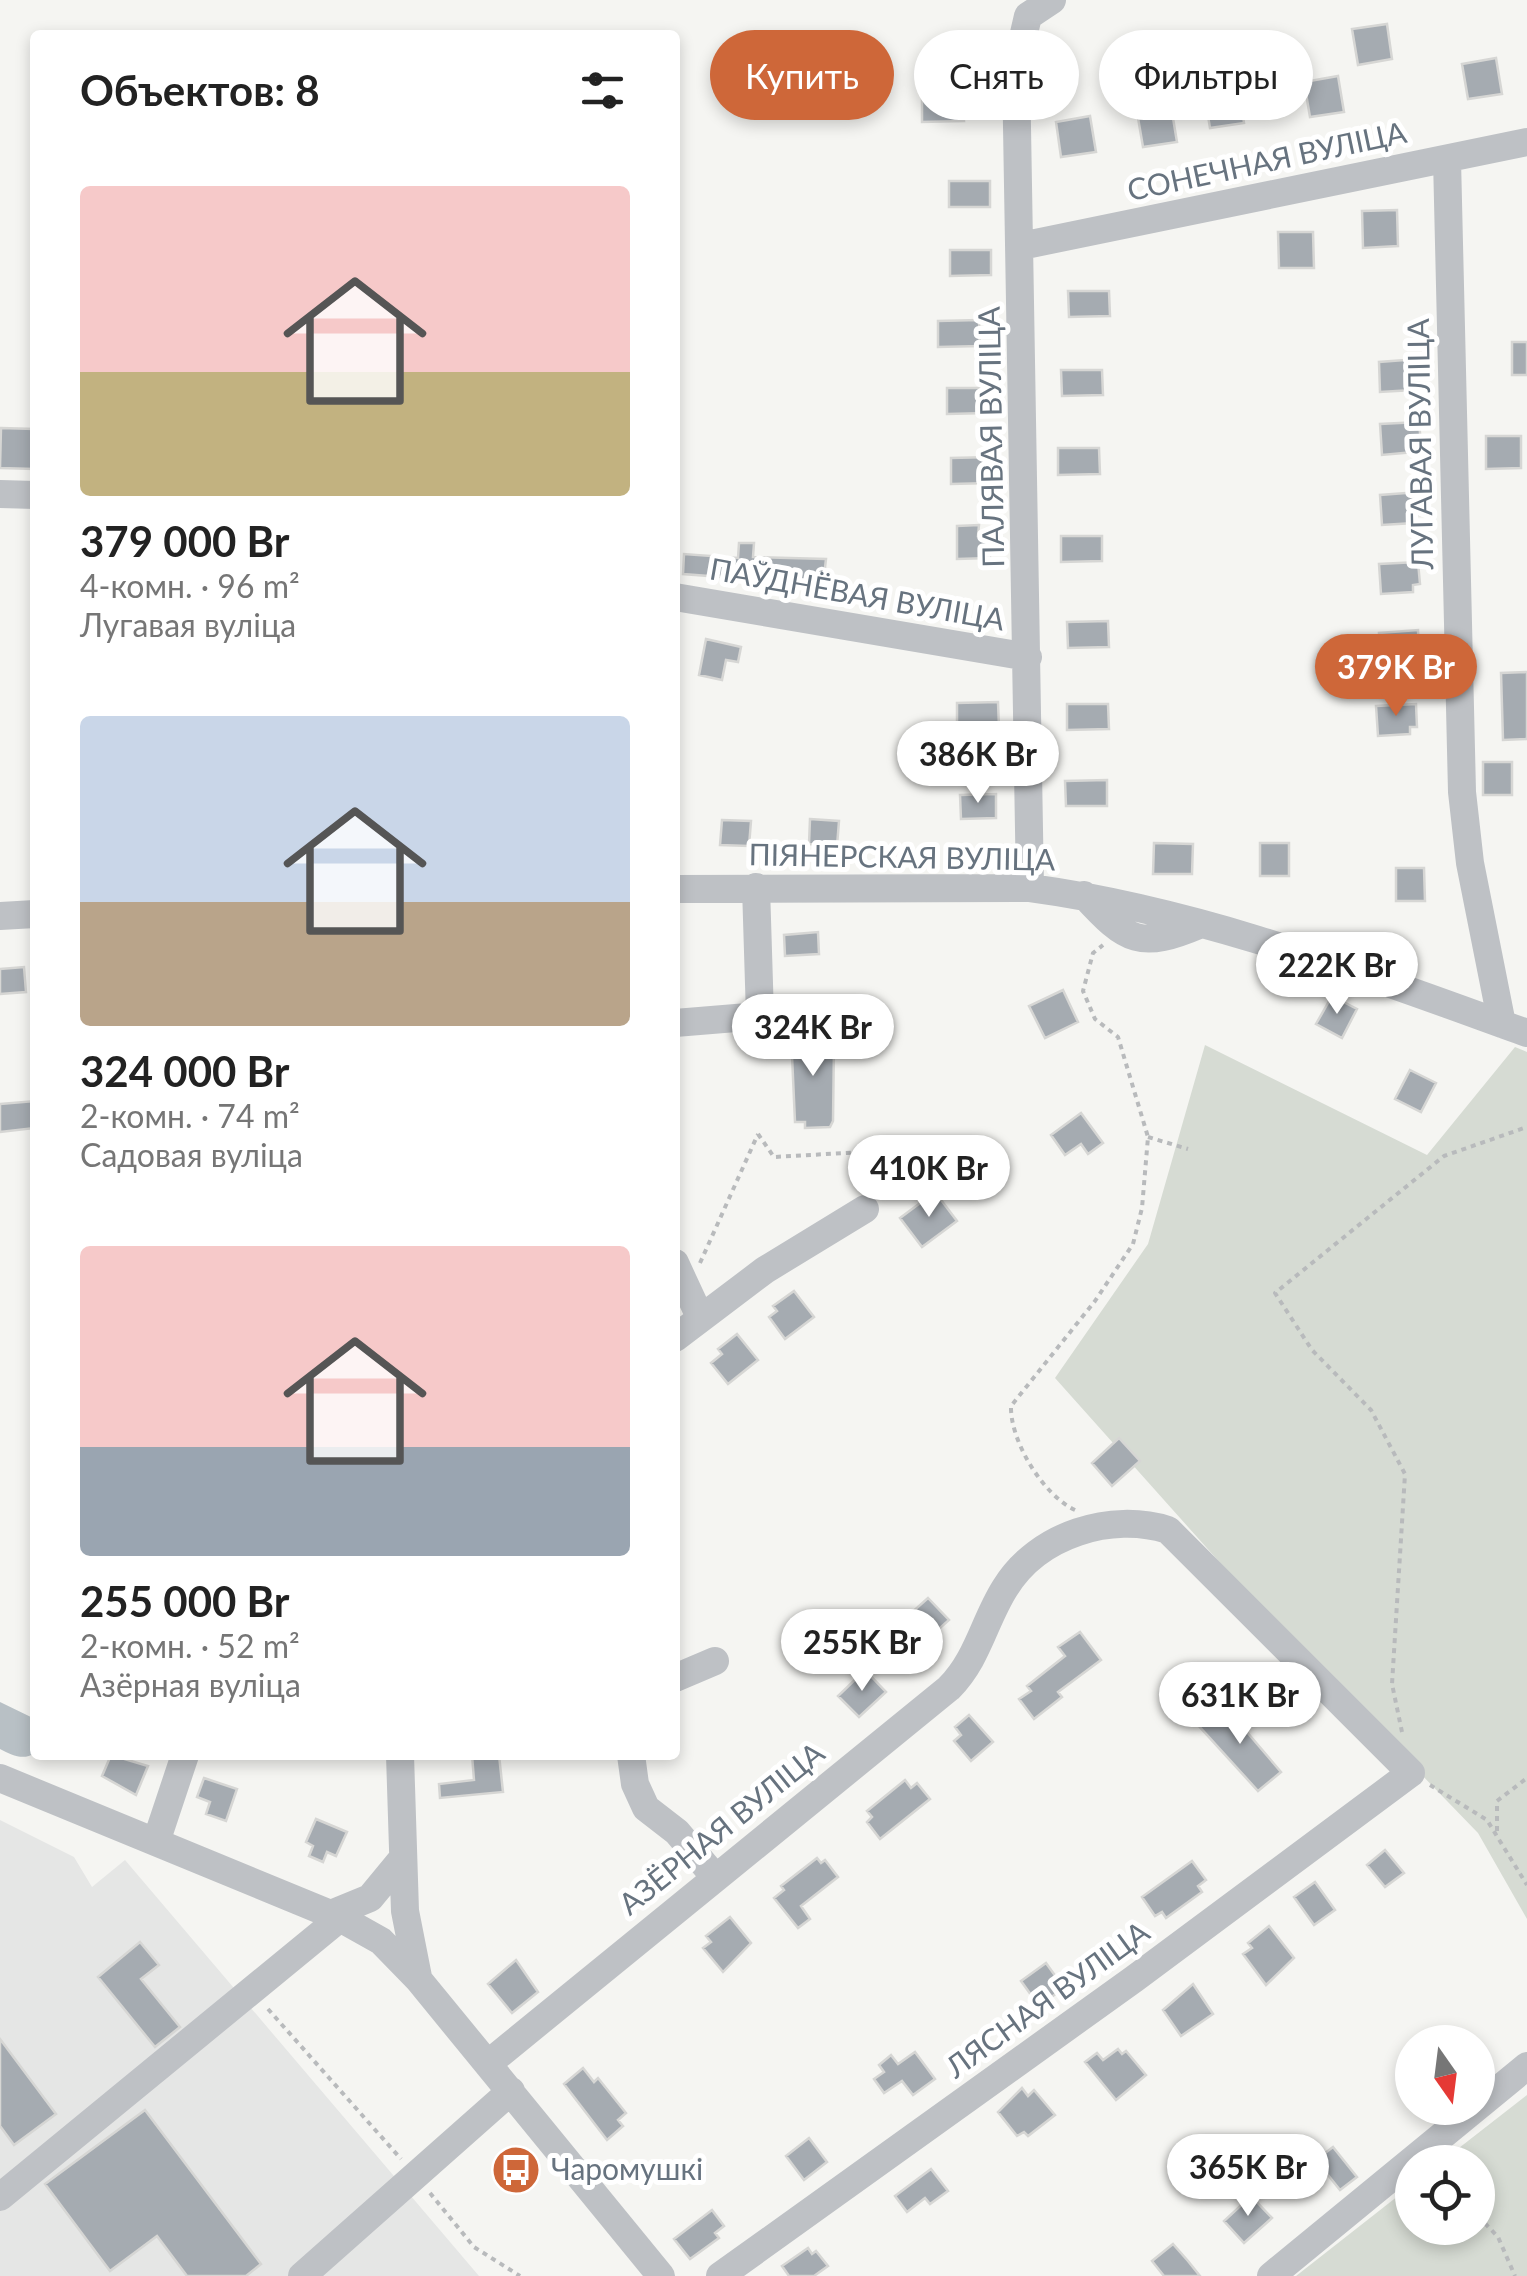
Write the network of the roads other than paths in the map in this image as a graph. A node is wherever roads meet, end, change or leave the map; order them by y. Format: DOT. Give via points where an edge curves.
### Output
graph roads {
  1 [pos="1052,0"];
  2 [pos="1527,142"];
  3 [pos="1447,158"];
  4 [pos="1020,246"];
  5 [pos="0,494"];
  6 [pos="30,495"];
  7 [pos="680,598"];
  8 [pos="1028,656"];
  9 [pos="756,888"];
  10 [pos="1030,888"];
  11 [pos="680,889"];
  12 [pos="1084,895"];
  13 [pos="30,914"];
  14 [pos="0,916"];
  15 [pos="1201,924"];
  16 [pos="680,1022"];
  17 [pos="1514,1028"];
  18 [pos="865,1209"];
  19 [pos="680,1274"];
  20 [pos="694,1306"];
  21 [pos="680,1330"];
  22 [pos="715,1660"];
  23 [pos="680,1676"];
  24 [pos="182,1760"];
  25 [pos="400,1760"];
  26 [pos="632,1760"];
  27 [pos="1411,1773"];
  28 [pos="0,1778"];
  29 [pos="156,1842"];
  30 [pos="403,1858"];
  31 [pos="714,1876"];
  32 [pos="336,1916"];
  33 [pos="418,1979"];
  34 [pos="490,2062"];
  35 [pos="1527,2066"];
  36 [pos="511,2091"];
  37 [pos="0,2197"];
  38 [pos="302,2276"];
  39 [pos="662,2276"];
  40 [pos="720,2276"];
  41 [pos="1271,2276"];
  1 -- 4 [label="street, ПАЛЯВАЯ ВУЛІЦА" via="1028,16 1017,49"];
  2 -- 3 [label="street, СОНЕЧНАЯ ВУЛІЦА"];
  3 -- 4 [label="street, СОНЕЧНАЯ ВУЛІЦА"];
  3 -- 17 [label="street, ЛУГАВАЯ ВУЛІЦА" via="1462,792 1477,903"];
  4 -- 8 [label="street, ПАЛЯВАЯ ВУЛІЦА"];
  5 -- 6 [label="street"];
  7 -- 8 [label="street, ПАЎДНЁВАЯ ВУЛІЦА"];
  8 -- 10 [label="street, ПАЛЯВАЯ ВУЛІЦА"];
  9 -- 10 [label="street, ПІЯНЕРСКАЯ ВУЛІЦА"];
  9 -- 11 [label="street, ПІЯНЕРСКАЯ ВУЛІЦА"];
  9 -- 16 [label="street" via="760,1016"];
  10 -- 12 [label="street, ПІЯНЕРСКАЯ ВУЛІЦА"];
  12 -- 15 [label="street, ПІЯНЕРСКАЯ ВУЛІЦА"];
  12 -- 15 [label="street" via="1118,932 1162,941"];
  13 -- 14 [label="street"];
  15 -- 17 [label="street, ПІЯНЕРСКАЯ ВУЛІЦА"];
  18 -- 20 [label="street"];
  19 -- 20 [label="street"];
  20 -- 21 [label="street"];
  22 -- 23 [label="street"];
  24 -- 29 [label="street"];
  25 -- 30 [label="street"];
  26 -- 31 [label="street" via="646,1808"];
  27 -- 31 [label="street, АЗЁРНАЯ ВУЛІЦА" via="1168,1530 1123,1521 1086,1530 1018,1572 973,1658 949,1688"];
  27 -- 40 [label="street, ЛЯСНАЯ ВУЛІЦА"];
  28 -- 29 [label="street"];
  29 -- 32 [label="street"];
  30 -- 32 [label="street" via="370,1898"];
  30 -- 33 [label="street"];
  31 -- 34 [label="street, АЗЁРНАЯ ВУЛІЦА"];
  32 -- 33 [label="street" via="381,1941"];
  32 -- 37 [label="street"];
  33 -- 34 [label="street"];
  34 -- 36 [label="street"];
  35 -- 41 [label="street"];
  36 -- 38 [label="street"];
  36 -- 39 [label="street"];
}
